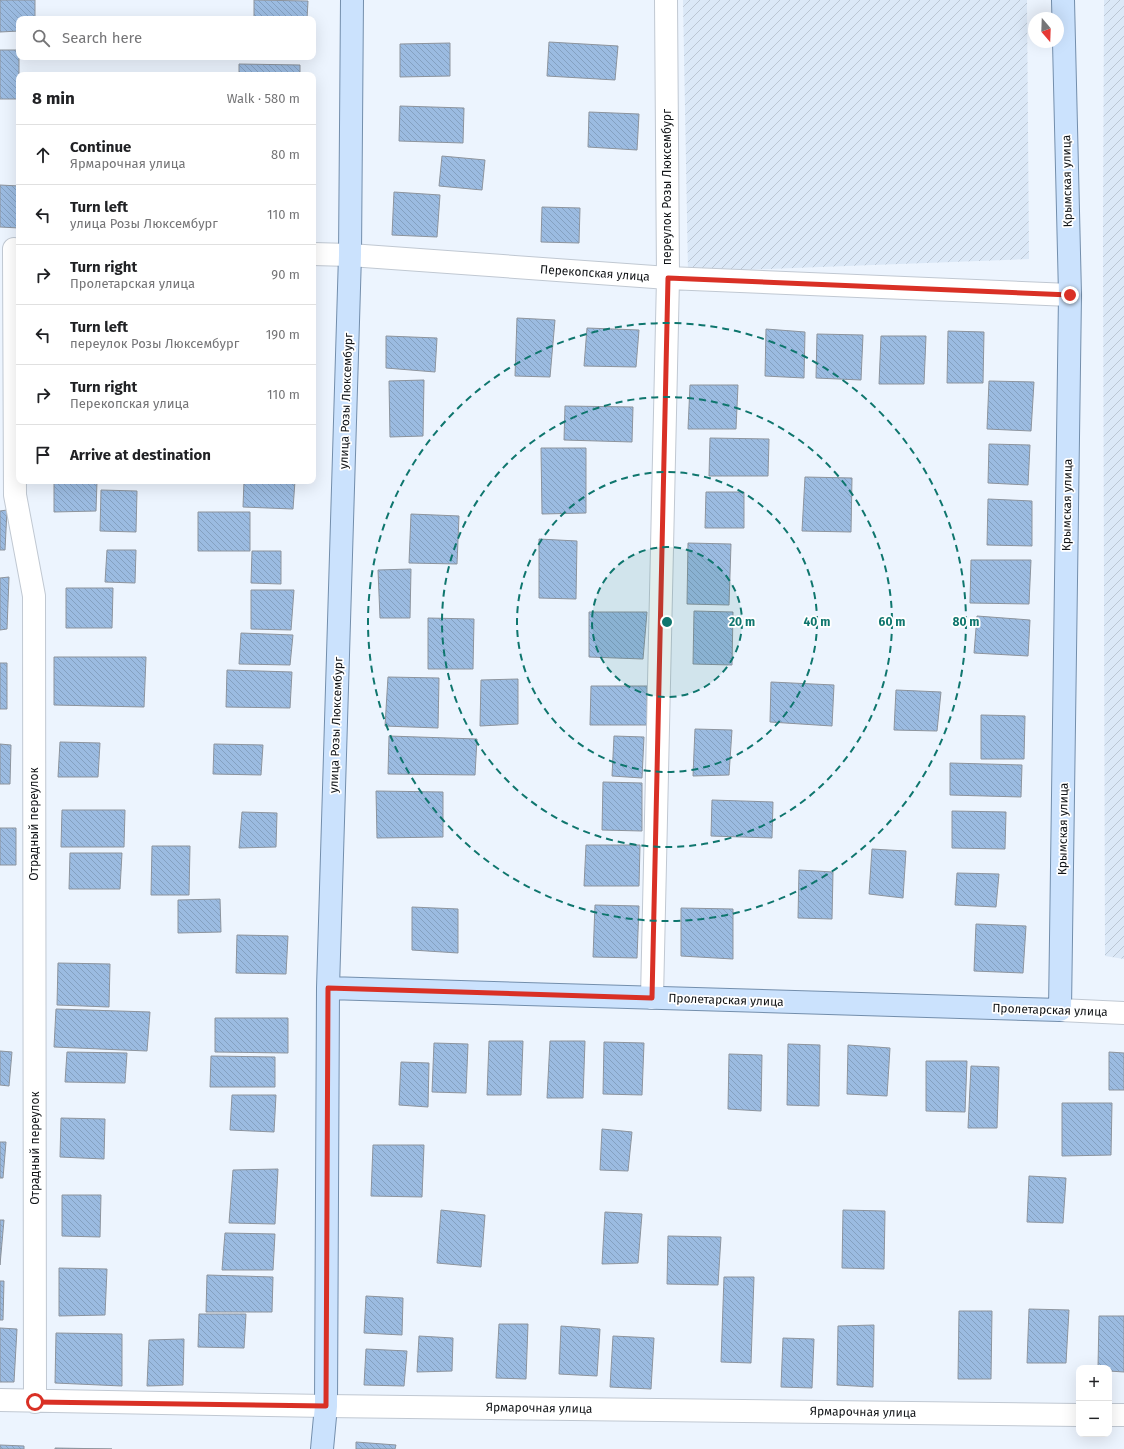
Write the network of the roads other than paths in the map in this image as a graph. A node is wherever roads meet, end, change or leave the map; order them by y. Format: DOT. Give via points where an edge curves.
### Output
graph roads {
  1 [pos="352,0"];
  2 [pos="666,0"];
  3 [pos="1063,0"];
  4 [pos="11,249"];
  5 [pos="316,254"];
  6 [pos="350,254"];
  7 [pos="668,278"];
  8 [pos="1070,295"];
  9 [pos="328,988"];
  10 [pos="652,998"];
  11 [pos="1060,1010"];
  12 [pos="1124,1013"];
  13 [pos="0,1400"];
  14 [pos="35,1402"];
  15 [pos="326,1406"];
  16 [pos="1076,1415"];
  17 [pos="1112,1415"];
  18 [pos="1124,1415"];
  19 [pos="322,1449"];
  1 -- 6 [label="main road, улица Розы Люксембург"];
  2 -- 7 [label="street, переулок Розы Люксембург"];
  3 -- 8 [label="main road, Крымская улица"];
  4 -- 14 [label="street, Отрадный переулок" via="15,495 34,596"];
  5 -- 6 [label="street, Перекопская улица"];
  6 -- 7 [label="street, Перекопская улица"];
  6 -- 9 [label="main road, улица Розы Люксембург"];
  7 -- 8 [label="street, Перекопская улица"];
  7 -- 10 [label="street, переулок Розы Люксембург"];
  8 -- 11 [label="main road, Крымская улица"];
  9 -- 10 [label="main road, Пролетарская улица"];
  9 -- 15 [label="main road, улица Розы Люксембург"];
  10 -- 11 [label="main road, Пролетарская улица"];
  11 -- 12 [label="street, Пролетарская улица"];
  13 -- 14 [label="street, Ярмарочная улица"];
  14 -- 15 [label="street, Ярмарочная улица"];
  15 -- 16 [label="street, Ярмарочная улица"];
  15 -- 19 [label="main road, улица Розы Люксембург"];
  17 -- 18 [label="street"];
}
